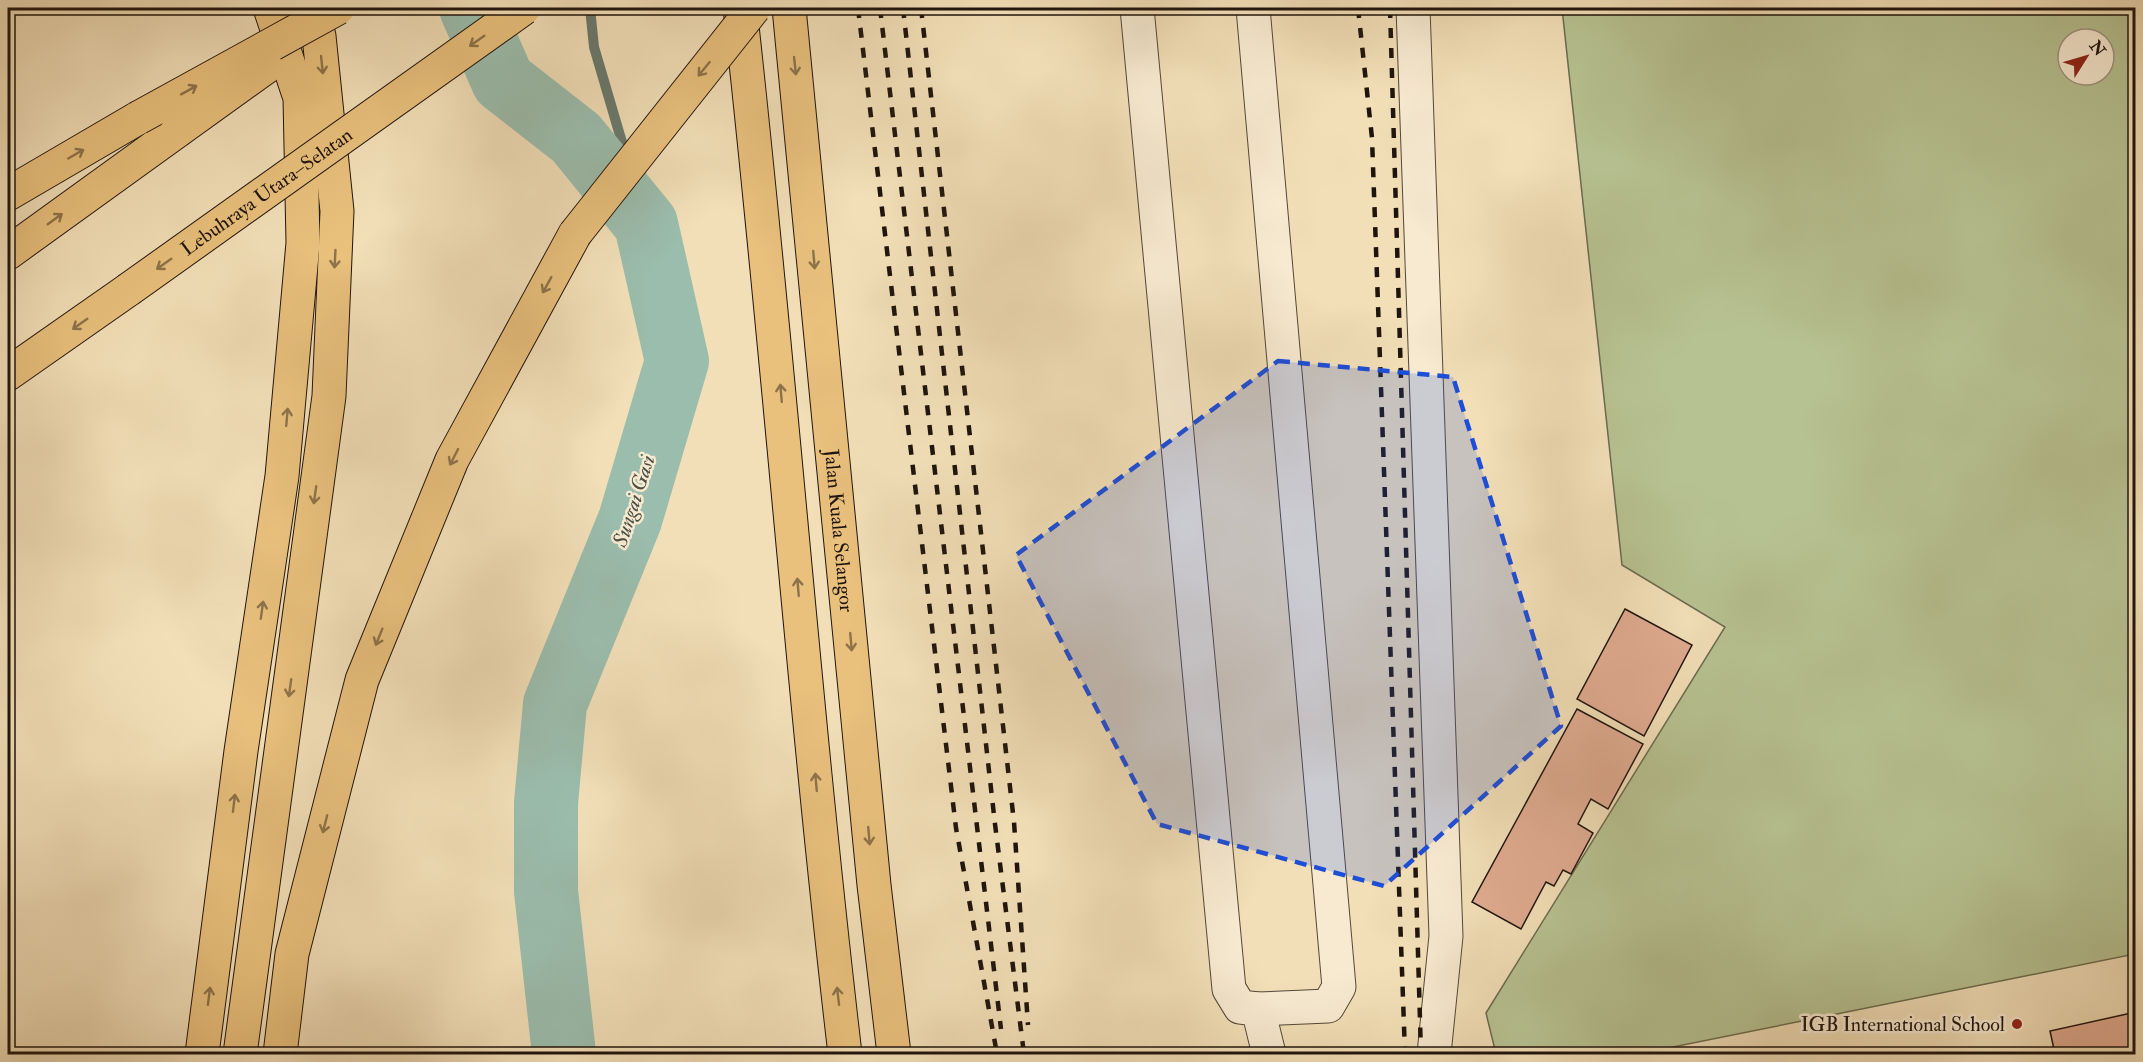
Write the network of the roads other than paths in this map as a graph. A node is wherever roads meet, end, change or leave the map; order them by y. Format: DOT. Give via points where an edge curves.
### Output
graph roads {
  1 [pos="270,8"];
  2 [pos="311,8"];
  3 [pos="338,8"];
  4 [pos="349,8"];
  5 [pos="524,8"];
  6 [pos="740,8"];
  7 [pos="754,8"];
  8 [pos="789,8"];
  9 [pos="1137,8"];
  10 [pos="1253,8"];
  11 [pos="1413,8"];
  12 [pos="8,194"];
  13 [pos="8,254"];
  14 [pos="8,374"];
  15 [pos="1258,1009"];
  16 [pos="202,1054"];
  17 [pos="240,1054"];
  18 [pos="280,1054"];
  19 [pos="845,1054"];
  20 [pos="894,1054"];
  21 [pos="1269,1054"];
  22 [pos="1434,1054"];
  16 -- 1 [label="highway, one-way" via="282,476 303,243 300,98"];
  2 -- 17 [label="highway, one-way" via="319,36 337,211 329,396"];
  12 -- 3 [label="highway, one-way, bridge"];
  13 -- 4 [label="highway, one-way, bridge"];
  5 -- 14 [label="highway, Lebuhraya Utara–Selatan, one-way, bridge"];
  19 -- 6 [label="highway, one-way" via="826,888 768,253"];
  7 -- 18 [label="highway, one-way, bridge" via="575,234 452,460 362,680 292,954"];
  8 -- 20 [label="highway, Jalan Kuala Selangor, one-way" via="874,885"];
  9 -- 15 [label="street" via="1229,989 1240,1006"];
  10 -- 15 [label="street" via="1339,987 1328,1006"];
  11 -- 22 [label="street" via="1446,936"];
  15 -- 21 [label="street"];
}
